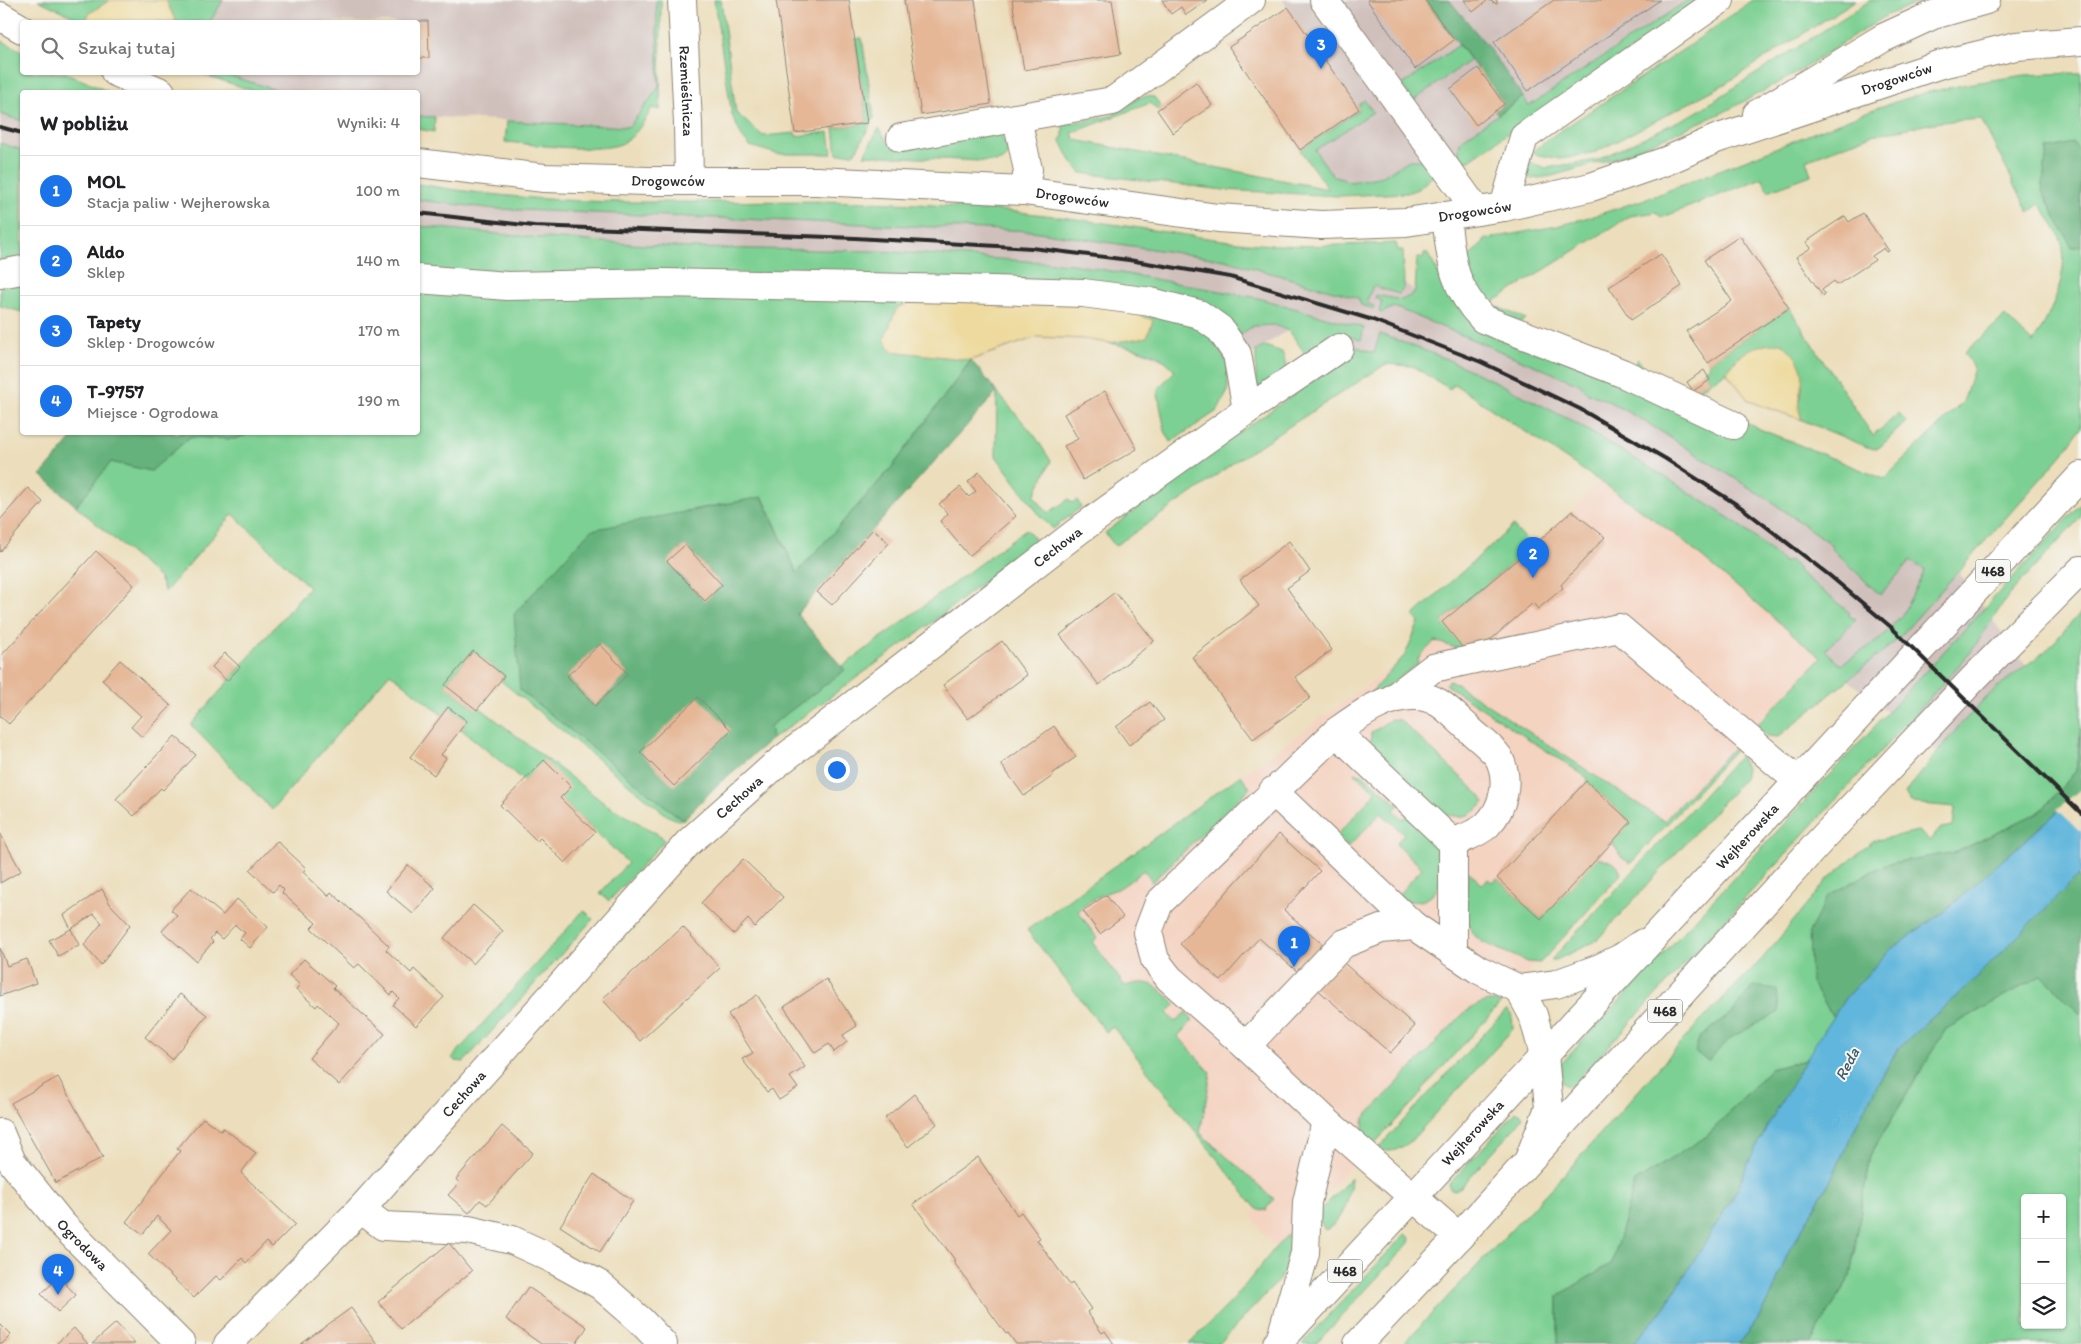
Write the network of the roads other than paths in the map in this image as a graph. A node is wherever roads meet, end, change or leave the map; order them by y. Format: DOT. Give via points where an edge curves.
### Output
graph roads {
  1 [pos="682,0"];
  2 [pos="1251,0"];
  3 [pos="1324,0"];
  4 [pos="1720,0"];
  5 [pos="1986,0"];
  6 [pos="0,16"];
  7 [pos="20,27"];
  8 [pos="2081,41"];
  9 [pos="121,75"];
  10 [pos="155,90"];
  11 [pos="1016,118"];
  12 [pos="901,138"];
  13 [pos="1716,140"];
  14 [pos="420,163"];
  15 [pos="689,181"];
  16 [pos="1024,192"];
  17 [pos="1504,207"];
  18 [pos="1477,211"];
  19 [pos="1446,216"];
  20 [pos="20,270"];
  21 [pos="0,274"];
  22 [pos="420,279"];
  23 [pos="1338,348"];
  24 [pos="1247,410"];
  25 [pos="1733,425"];
  26 [pos="2081,476"];
  27 [pos="2081,570"];
  28 [pos="1391,700"];
  29 [pos="1336,732"];
  30 [pos="1798,781"];
  31 [pos="1273,791"];
  32 [pos="1453,843"];
  33 [pos="1414,926"];
  34 [pos="1655,934"];
  35 [pos="1454,953"];
  36 [pos="1520,990"];
  37 [pos="1246,1046"];
  38 [pos="1544,1055"];
  39 [pos="1326,1121"];
  40 [pos="0,1133"];
  41 [pos="1528,1161"];
  42 [pos="1414,1197"];
  43 [pos="361,1209"];
  44 [pos="1459,1237"];
  45 [pos="1278,1342"];
  46 [pos="181,1344"];
  47 [pos="228,1344"];
  48 [pos="663,1344"];
  49 [pos="1358,1344"];
  1 -- 15 [label="street, Rzemieślnicza"];
  2 -- 11 [label="street" via="1113,101"];
  3 -- 18 [label="street"];
  4 -- 17 [label="street" via="1524,137"];
  5 -- 13 [label="street, Drogowców" via="1933,15 1883,38"];
  6 -- 7 [label="street"];
  8 -- 13 [label="street, Drogowców" via="2016,46 1938,65"];
  9 -- 10 [label="street"];
  11 -- 12 [label="street"];
  11 -- 16 [label="street" via="1028,170"];
  13 -- 17 [label="street, Drogowców" via="1591,187"];
  14 -- 15 [label="street, Drogowców" via="544,178"];
  15 -- 16 [label="street, Drogowców" via="817,181"];
  16 -- 19 [label="street, Drogowców" via="1218,218 1321,225 1406,222"];
  17 -- 18 [label="street, Drogowców"];
  18 -- 19 [label="street, Drogowców"];
  19 -- 25 [label="street" via="1453,270 1469,305 1483,319 1622,373"];
  20 -- 21 [label="street"];
  22 -- 24 [label="street" via="507,286 664,283 997,290 1083,293 1151,302 1199,314 1220,329 1237,354"];
  23 -- 24 [label="street, Cechowa"];
  24 -- 43 [label="street, Cechowa" via="1082,528 922,650 774,766 701,831"];
  26 -- 30 [label="street, Wejherowska / 468"];
  27 -- 41 [label="street, 468" via="1821,840"];
  28 -- 29 [label="street" via="1360,714"];
  28 -- 30 [label="street" via="1433,668 1619,628"];
  28 -- 32 [label="street" via="1415,696 1438,701 1498,757 1504,774 1505,792 1498,810 1486,826"];
  29 -- 31 [label="street"];
  29 -- 32 [label="street"];
  30 -- 34 [label="street, Wejherowska / 468"];
  31 -- 33 [label="street"];
  31 -- 37 [label="street" via="1159,903 1148,932 1155,960 1169,978"];
  32 -- 35 [label="street"];
  33 -- 35 [label="street"];
  33 -- 37 [label="street" via="1381,929 1343,944"];
  34 -- 36 [label="street" via="1621,958 1600,968 1556,984"];
  34 -- 38 [label="street, Wejherowska / 468"];
  35 -- 36 [label="street" via="1479,970"];
  36 -- 38 [label="street" via="1533,1015"];
  37 -- 39 [label="street"];
  38 -- 41 [label="street" via="1549,1108"];
  38 -- 42 [label="street, Wejherowska / 468"];
  39 -- 42 [label="street"];
  39 -- 45 [label="street" via="1307,1202 1305,1253"];
  40 -- 46 [label="street, Ogrodowa" via="12,1162 60,1223"];
  41 -- 44 [label="street, 468"];
  42 -- 44 [label="street"];
  42 -- 45 [label="street, Wejherowska / 468"];
  43 -- 47 [label="street, Cechowa"];
  43 -- 48 [label="street" via="382,1226 468,1230 512,1240 600,1285"];
  44 -- 49 [label="street, 468"];
}
